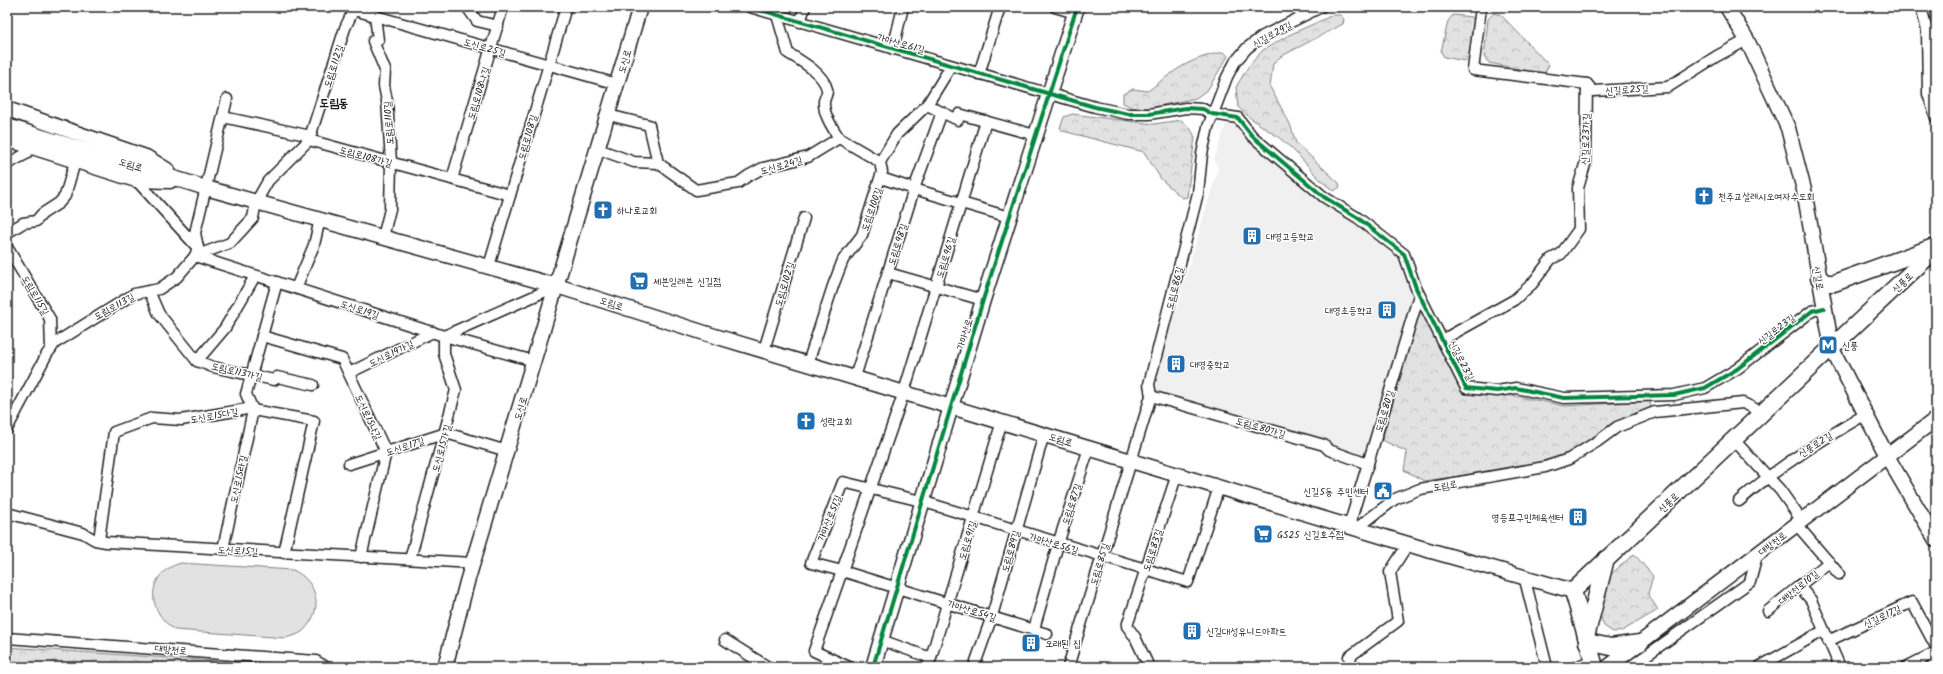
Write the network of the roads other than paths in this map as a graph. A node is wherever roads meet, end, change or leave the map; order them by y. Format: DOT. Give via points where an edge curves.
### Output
graph roads {
  1 [pos="466,7"];
  2 [pos="503,7"];
  3 [pos="566,7"];
  4 [pos="750,7"];
  5 [pos="805,7"];
  6 [pos="903,7"];
  7 [pos="1000,7"];
  8 [pos="1055,7"];
  9 [pos="1321,7"];
  10 [pos="1481,7"];
  11 [pos="1727,7"];
  12 [pos="1921,7"];
  13 [pos="636,8"];
  14 [pos="354,9"];
  15 [pos="1076,10"];
  16 [pos="777,15"];
  17 [pos="375,16"];
  18 [pos="800,22"];
  19 [pos="498,26"];
  20 [pos="1747,40"];
  21 [pos="491,49"];
  22 [pos="893,49"];
  23 [pos="549,65"];
  24 [pos="951,66"];
  25 [pos="979,74"];
  26 [pos="617,84"];
  27 [pos="1587,84"];
  28 [pos="1049,94"];
  29 [pos="227,99"];
  30 [pos="927,105"];
  31 [pos="7,109"];
  32 [pos="942,112"];
  33 [pos="1212,114"];
  34 [pos="608,115"];
  35 [pos="223,117"];
  36 [pos="1936,118"];
  37 [pos="986,121"];
  38 [pos="7,126"];
  39 [pos="1035,135"];
  40 [pos="839,138"];
  41 [pos="7,139"];
  42 [pos="310,140"];
  43 [pos="30,147"];
  44 [pos="598,149"];
  45 [pos="75,162"];
  46 [pos="391,162"];
  47 [pos="880,162"];
  48 [pos="658,163"];
  49 [pos="7,164"];
  50 [pos="881,178"];
  51 [pos="452,179"];
  52 [pos="136,180"];
  53 [pos="187,181"];
  54 [pos="206,188"];
  55 [pos="914,189"];
  56 [pos="510,195"];
  57 [pos="256,202"];
  58 [pos="961,203"];
  59 [pos="1009,217"];
  60 [pos="804,218"];
  61 [pos="320,219"];
  62 [pos="7,233"];
  63 [pos="383,237"];
  64 [pos="7,246"];
  65 [pos="1936,248"];
  66 [pos="196,252"];
  67 [pos="489,266"];
  68 [pos="888,273"];
  69 [pos="255,276"];
  70 [pos="1819,278"];
  71 [pos="277,282"];
  72 [pos="557,286"];
  73 [pos="936,287"];
  74 [pos="296,288"];
  75 [pos="149,291"];
  76 [pos="1419,295"];
  77 [pos="983,300"];
  78 [pos="1824,308"];
  79 [pos="433,332"];
  80 [pos="262,336"];
  81 [pos="444,336"];
  82 [pos="1442,340"];
  83 [pos="51,349"];
  84 [pos="1832,349"];
  85 [pos="764,350"];
  86 [pos="197,361"];
  87 [pos="534,361"];
  88 [pos="808,363"];
  89 [pos="349,373"];
  90 [pos="252,375"];
  91 [pos="855,377"];
  92 [pos="313,385"];
  93 [pos="904,392"];
  94 [pos="1151,396"];
  95 [pos="950,406"];
  96 [pos="253,410"];
  97 [pos="1764,413"];
  98 [pos="1866,414"];
  99 [pos="1936,419"];
  100 [pos="1002,421"];
  101 [pos="7,429"];
  102 [pos="446,433"];
  103 [pos="1044,434"];
  104 [pos="1734,440"];
  105 [pos="1089,448"];
  106 [pos="507,450"];
  107 [pos="386,452"];
  108 [pos="1887,456"];
  109 [pos="1130,460"];
  110 [pos="349,464"];
  111 [pos="1368,464"];
  112 [pos="1177,474"];
  113 [pos="1767,477"];
  114 [pos="1219,487"];
  115 [pos="870,489"];
  116 [pos="921,501"];
  117 [pos="1739,501"];
  118 [pos="7,513"];
  119 [pos="973,518"];
  120 [pos="1799,523"];
  121 [pos="1353,527"];
  122 [pos="1016,531"];
  123 [pos="99,540"];
  124 [pos="1936,540"];
  125 [pos="1058,544"];
  126 [pos="1408,544"];
  127 [pos="223,549"];
  128 [pos="284,553"];
  129 [pos="361,557"];
  130 [pos="1102,557"];
  131 [pos="1606,559"];
  132 [pos="410,560"];
  133 [pos="1829,562"];
  134 [pos="473,563"];
  135 [pos="842,570"];
  136 [pos="1145,570"];
  137 [pos="1839,574"];
  138 [pos="1524,576"];
  139 [pos="1799,586"];
  140 [pos="896,587"];
  141 [pos="1573,592"];
  142 [pos="948,603"];
  143 [pos="1768,611"];
  144 [pos="992,616"];
  145 [pos="1034,629"];
  146 [pos="1823,631"];
  147 [pos="1048,634"];
  148 [pos="11,638"];
  149 [pos="725,640"];
  150 [pos="881,640"];
  151 [pos="1586,640"];
  152 [pos="1828,641"];
  153 [pos="1936,647"];
  154 [pos="1642,651"];
  155 [pos="1936,652"];
  156 [pos="1627,653"];
  157 [pos="1936,656"];
  158 [pos="1594,663"];
  159 [pos="326,667"];
  160 [pos="445,667"];
  161 [pos="768,667"];
  162 [pos="849,667"];
  163 [pos="872,667"];
  164 [pos="974,667"];
  165 [pos="1068,667"];
  166 [pos="1149,667"];
  167 [pos="1353,667"];
  168 [pos="1547,667"];
  169 [pos="1576,667"];
  170 [pos="1608,667"];
  171 [pos="1626,667"];
  172 [pos="1630,667"];
  173 [pos="1649,667"];
  174 [pos="1759,667"];
  175 [pos="1840,667"];
  176 [pos="1906,667"];
  177 [pos="1933,667"];
  1 -- 19 [label="street" via="477,21"];
  2 -- 19 [label="street, 도림로108나길"];
  3 -- 23 [label="street, 도림로108길"];
  4 -- 16 [label="street, 가마산로61길"];
  5 -- 18 [label="street"];
  6 -- 22 [label="street"];
  7 -- 25 [label="street"];
  8 -- 15 [label="street"];
  9 -- 33 [label="street, 신길로29길" via="1264,36 1247,48 1227,77"];
  10 -- 27 [label="street, 신길로25길" via="1473,70"];
  11 -- 20 [label="main road, 신길로"];
  12 -- 36 [label="street" via="1927,30 1928,94"];
  13 -- 26 [label="main road, 도신로"];
  14 -- 17 [label="street, 도신로25길"];
  14 -- 42 [label="street, 도림로112길" via="345,28"];
  15 -- 28 [label="main road, 가마산로"];
  16 -- 18 [label="street, 가마산로61길"];
  16 -- 40 [label="street" via="788,53 808,66 825,83 828,91 824,101 824,112"];
  17 -- 21 [label="street, 도신로25길"];
  17 -- 46 [label="street, 도림로110길" via="378,40 373,41 385,70 384,86"];
  18 -- 22 [label="street, 가마산로61길"];
  19 -- 21 [label="street, 도림로108나길"];
  20 -- 27 [label="street, 신길로25길" via="1668,86 1593,91"];
  20 -- 70 [label="main road, 신길로" via="1788,128 1800,172"];
  21 -- 23 [label="street, 도신로25길"];
  21 -- 51 [label="street, 도림로108나길"];
  22 -- 24 [label="street, 가마산로61길"];
  23 -- 26 [label="street, 도신로25길"];
  23 -- 56 [label="street, 도림로108길"];
  24 -- 25 [label="street, 가마산로61길"];
  24 -- 30 [label="street"];
  25 -- 28 [label="street, 가마산로61길"];
  26 -- 34 [label="main road, 도신로"];
  27 -- 82 [label="street, 신길로23가길" via="1586,161 1578,188 1579,229 1561,254 1551,259 1532,284 1514,300"];
  28 -- 33 [label="street, 가마산로61길" via="1128,114 1150,114 1186,108"];
  28 -- 39 [label="main road, 가마산로"];
  29 -- 35 [label="street"];
  30 -- 32 [label="street"];
  30 -- 47 [label="street" via="897,134"];
  31 -- 53 [label="main road" via="146,158"];
  32 -- 37 [label="street" via="958,120 960,114"];
  32 -- 55 [label="street, 도림로98길"];
  33 -- 76 [label="street, 신길로23길" via="1238,118 1252,136 1324,197 1358,218 1404,254"];
  33 -- 94 [label="street, 도림로86길" via="1202,154 1198,193 1148,384"];
  34 -- 44 [label="main road, 도신로"];
  34 -- 48 [label="street" via="649,125"];
  35 -- 42 [label="street, 도림로108가길" via="306,136"];
  35 -- 54 [label="street"];
  37 -- 39 [label="street"];
  37 -- 58 [label="street, 도림로96길"];
  38 -- 53 [label="main road, 도림로"];
  39 -- 59 [label="main road, 가마산로"];
  40 -- 47 [label="street"];
  40 -- 48 [label="street, 도신로24길" via="808,157 764,168 738,183 696,190"];
  41 -- 43 [label="main road"];
  42 -- 46 [label="street, 도림로108가길"];
  42 -- 57 [label="street, 도림로112길" via="268,181"];
  43 -- 45 [label="main road"];
  43 -- 49 [label="street" via="26,154"];
  44 -- 48 [label="street" via="634,162"];
  44 -- 72 [label="main road, 도신로"];
  45 -- 52 [label="main road"];
  45 -- 62 [label="street" via="65,196 59,203 36,221 23,223"];
  46 -- 51 [label="street, 도림로108가길"];
  46 -- 63 [label="street, 도림로110길" via="390,209"];
  47 -- 50 [label="street, 도림로100길"];
  50 -- 55 [label="street"];
  50 -- 88 [label="street, 도림로100길" via="862,235 843,260"];
  51 -- 56 [label="street, 도림로108가길"];
  52 -- 53 [label="main road"];
  52 -- 66 [label="street"];
  53 -- 54 [label="main road, 도림로"];
  54 -- 57 [label="main road, 도림로"];
  54 -- 66 [label="street" via="195,233"];
  55 -- 58 [label="street"];
  55 -- 68 [label="street, 도림로98길"];
  56 -- 67 [label="street, 도림로108길"];
  57 -- 61 [label="main road, 도림로"];
  57 -- 66 [label="street" via="253,218 230,243"];
  58 -- 59 [label="street"];
  58 -- 73 [label="street, 도림로96길"];
  59 -- 77 [label="main road, 가마산로"];
  60 -- 85 [label="street, 도림로102길"];
  61 -- 63 [label="main road, 도림로"];
  61 -- 74 [label="street" via="314,245"];
  63 -- 67 [label="main road, 도림로"];
  64 -- 83 [label="street, 도림로115길" via="50,318"];
  65 -- 70 [label="main road" via="1834,283 1826,283"];
  65 -- 84 [label="main road, 신풍로"];
  66 -- 69 [label="street, 도신로19길"];
  66 -- 75 [label="street, 도림로113길" via="177,277 159,289"];
  67 -- 72 [label="main road, 도림로"];
  68 -- 73 [label="street"];
  68 -- 91 [label="street, 도림로98길"];
  69 -- 71 [label="street, 도신로19길"];
  69 -- 86 [label="street" via="224,328"];
  70 -- 78 [label="main road, 신길로"];
  71 -- 74 [label="street, 도신로19길"];
  71 -- 80 [label="street"];
  72 -- 81 [label="street"];
  72 -- 85 [label="main road, 도림로"];
  72 -- 87 [label="main road, 도신로"];
  73 -- 77 [label="street"];
  73 -- 93 [label="street, 도림로96길"];
  74 -- 79 [label="street, 도신로19길"];
  75 -- 83 [label="street, 도림로113길" via="134,294 111,306 55,343"];
  75 -- 86 [label="street" via="159,314"];
  76 -- 82 [label="street, 신길로23길"];
  76 -- 111 [label="street, 도림로80길"];
  77 -- 95 [label="main road, 가마산로"];
  78 -- 82 [label="street, 신길로23길" via="1812,311 1737,369 1705,388 1674,395 1564,398 1516,388 1498,391 1466,388"];
  78 -- 84 [label="main road, 신길로"];
  79 -- 81 [label="street, 도신로19길"];
  79 -- 89 [label="street, 도신로19가길"];
  80 -- 89 [label="street, 도신로15나길" via="342,359"];
  80 -- 90 [label="street"];
  81 -- 87 [label="street, 도신로19길"];
  81 -- 102 [label="street, 도신로15가길" via="444,354 456,390"];
  83 -- 101 [label="street, 도림로113길"];
  84 -- 97 [label="main road, 신풍로"];
  84 -- 98 [label="main road, 신길로"];
  85 -- 88 [label="main road, 도림로"];
  86 -- 90 [label="street, 도림로113가길"];
  87 -- 106 [label="main road, 도신로"];
  88 -- 91 [label="main road, 도림로"];
  89 -- 107 [label="street, 도신로15나길"];
  90 -- 92 [label="street, 도림로113가길" via="274,380 277,377"];
  90 -- 96 [label="street" via="246,394"];
  91 -- 93 [label="main road, 도림로"];
  93 -- 95 [label="main road, 도림로"];
  93 -- 115 [label="street"];
  94 -- 109 [label="street, 도림로86길"];
  94 -- 111 [label="street, 도림로80가길" via="1324,445 1329,450"];
  95 -- 100 [label="main road, 도림로"];
  95 -- 116 [label="main road, 가마산로"];
  96 -- 123 [label="street, 도신로15다길" via="247,408 181,420 152,418 114,432"];
  96 -- 127 [label="street, 도신로15라길"];
  96 -- 128 [label="street, 도신로15다길" via="314,421"];
  97 -- 104 [label="main road, 신풍로"];
  97 -- 121 [label="street, 도림로" via="1743,403 1654,412 1617,427 1569,460 1545,467 1420,489 1394,499"];
  98 -- 108 [label="main road, 신길로"];
  98 -- 113 [label="street, 신풍로2길" via="1802,452"];
  99 -- 108 [label="main road, 대방천로"];
  100 -- 103 [label="main road, 도림로"];
  100 -- 119 [label="street, 도림로91길"];
  102 -- 106 [label="street"];
  102 -- 107 [label="street, 도신로17길"];
  102 -- 132 [label="street, 도신로15가길"];
  103 -- 105 [label="main road, 도림로"];
  103 -- 122 [label="street, 도림로89길"];
  104 -- 113 [label="street"];
  104 -- 131 [label="main road, 신풍로"];
  105 -- 109 [label="main road, 도림로"];
  105 -- 125 [label="street, 도림로87길"];
  106 -- 134 [label="main road, 도신로"];
  107 -- 110 [label="street, 도신로17길"];
  107 -- 129 [label="street, 도신로15나길"];
  108 -- 120 [label="main road, 대방천로"];
  108 -- 124 [label="main road, 신길로"];
  109 -- 112 [label="main road, 도림로"];
  109 -- 130 [label="street, 도림로85길"];
  111 -- 121 [label="street, 도림로80길"];
  112 -- 114 [label="main road, 도림로"];
  112 -- 136 [label="street, 도림로83길"];
  113 -- 117 [label="street, 신풍로2길"];
  113 -- 120 [label="street" via="1780,490"];
  114 -- 121 [label="main road, 도림로"];
  114 -- 136 [label="street, 가마산로56길" via="1188,582"];
  115 -- 116 [label="street"];
  115 -- 135 [label="street"];
  115 -- 135 [label="street, 가마산로51길" via="843,482 811,563"];
  116 -- 119 [label="street, 가마산로56길"];
  116 -- 140 [label="main road, 가마산로"];
  118 -- 123 [label="street, 도신로15길" via="83,533"];
  119 -- 122 [label="street, 가마산로56길"];
  119 -- 142 [label="street, 도림로91길"];
  120 -- 133 [label="street"];
  120 -- 154 [label="main road, 대방천로"];
  121 -- 126 [label="main road, 도림로"];
  122 -- 125 [label="street, 가마산로56길"];
  122 -- 144 [label="street, 도림로89길"];
  123 -- 127 [label="street, 도신로15길"];
  125 -- 130 [label="street, 가마산로56길"];
  125 -- 145 [label="street, 도림로87길"];
  126 -- 138 [label="main road, 도림로"];
  126 -- 167 [label="street" via="1390,572 1398,621 1349,657"];
  127 -- 128 [label="street, 도신로15길"];
  128 -- 129 [label="street, 도신로15길"];
  129 -- 132 [label="street, 도신로15길"];
  130 -- 136 [label="street, 가마산로56길"];
  130 -- 165 [label="street, 도림로85길"];
  131 -- 141 [label="main road, 신풍로"];
  131 -- 151 [label="main road"];
  132 -- 134 [label="street, 도신로15길"];
  133 -- 137 [label="street"];
  133 -- 139 [label="street, 대방천로10길"];
  134 -- 160 [label="main road, 도신로"];
  135 -- 140 [label="street"];
  135 -- 162 [label="street" via="814,650"];
  136 -- 166 [label="street, 도림로83길" via="1127,626 1136,637"];
  138 -- 141 [label="main road, 도림로"];
  138 -- 168 [label="street"];
  139 -- 143 [label="street, 대방천로10길"];
  139 -- 146 [label="street" via="1810,600"];
  140 -- 142 [label="street, 가마산로54길"];
  140 -- 150 [label="main road, 가마산로"];
  141 -- 151 [label="main road"];
  142 -- 144 [label="street, 가마산로54길"];
  142 -- 150 [label="street, 도림로91길" via="930,661"];
  144 -- 145 [label="street, 가마산로54길"];
  144 -- 164 [label="street, 도림로89길"];
  145 -- 147 [label="street, 가마산로54길"];
  146 -- 152 [label="street"];
  146 -- 174 [label="street"];
  148 -- 159 [label="street, 대방천로" via="316,661"];
  149 -- 161 [label="street"];
  150 -- 163 [label="main road, 가마산로"];
  151 -- 154 [label="main road" via="1611,647"];
  151 -- 158 [label="main road"];
  152 -- 153 [label="street, 신길로17길" via="1912,602"];
  152 -- 175 [label="street"];
  154 -- 156 [label="main road, 대방천로"];
  154 -- 172 [label="street"];
  154 -- 173 [label="street"];
  155 -- 176 [label="street"];
  156 -- 170 [label="main road, 대방천로"];
  156 -- 171 [label="main road"];
  157 -- 177 [label="street"];
  158 -- 169 [label="street"];
}
